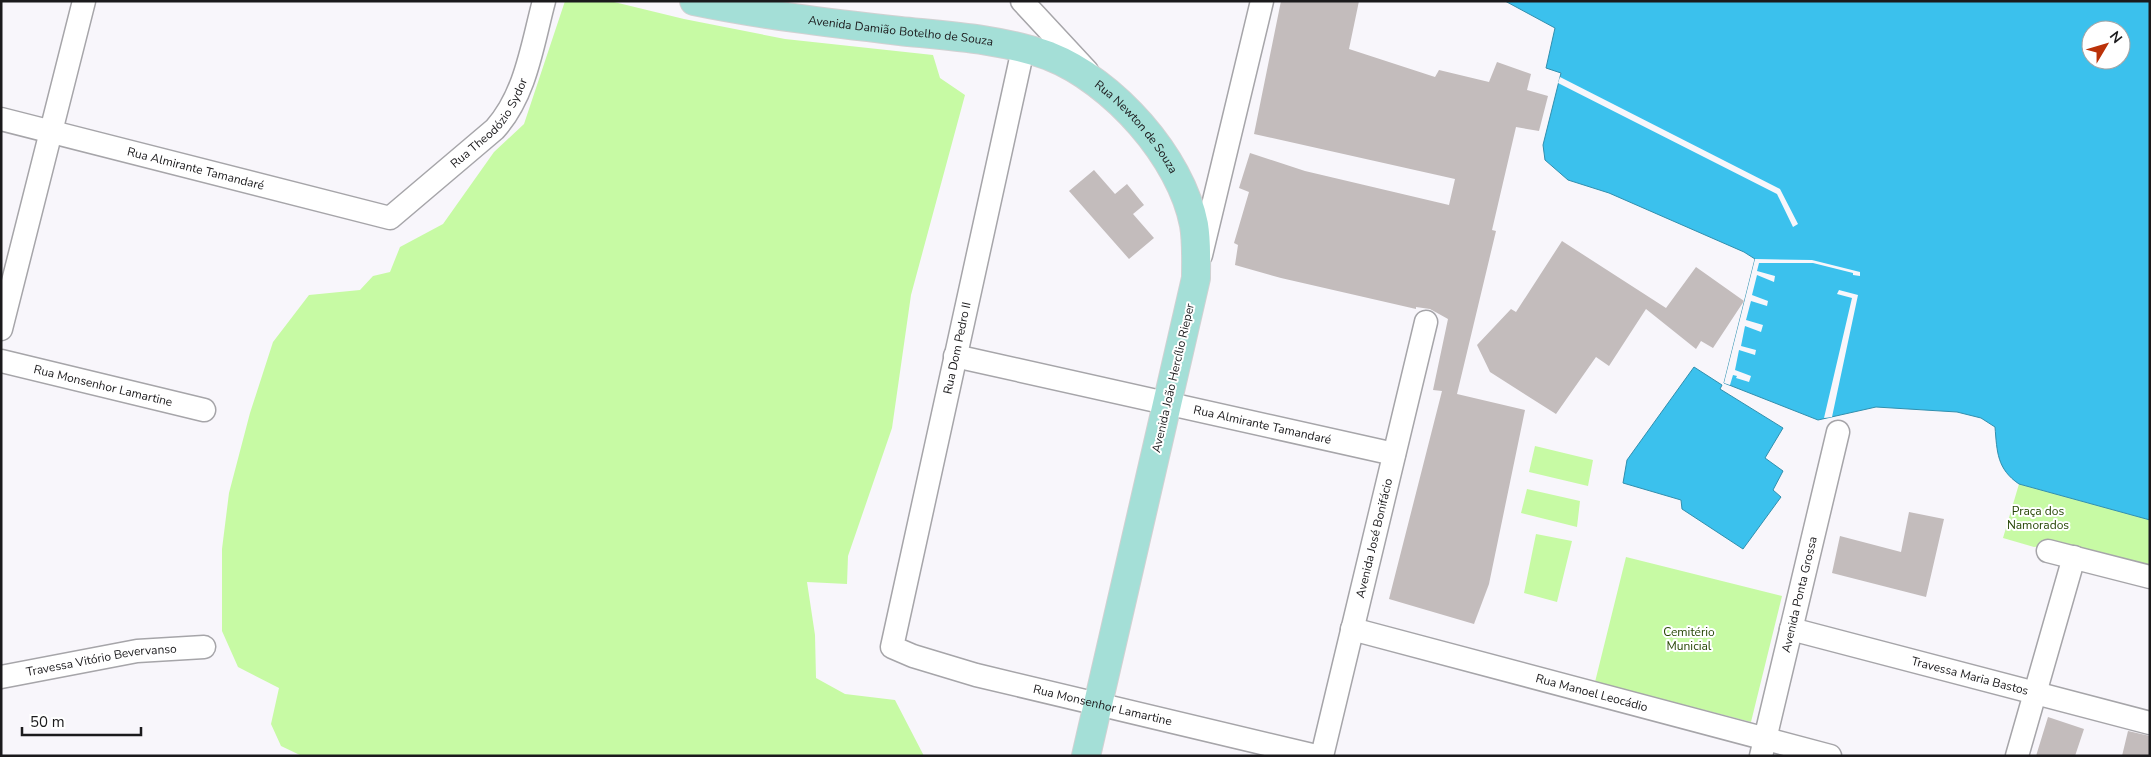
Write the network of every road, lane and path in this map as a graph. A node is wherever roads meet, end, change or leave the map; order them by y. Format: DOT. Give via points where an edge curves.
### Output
graph roads {
  1 [pos="84,1"];
  2 [pos="544,1"];
  3 [pos="694,1"];
  4 [pos="1022,1"];
  5 [pos="1262,1"];
  6 [pos="783,10"];
  7 [pos="1023,49"];
  8 [pos="1099,85"];
  9 [pos="1,119"];
  10 [pos="51,131"];
  11 [pos="390,218"];
  12 [pos="1196,278"];
  13 [pos="1426,322"];
  14 [pos="1,329"];
  15 [pos="956,356"];
  16 [pos="1,361"];
  17 [pos="1167,403"];
  18 [pos="204,410"];
  19 [pos="1838,432"];
  20 [pos="1394,454"];
  21 [pos="2048,551"];
  22 [pos="2074,557"];
  23 [pos="2150,577"];
  24 [pos="1352,629"];
  25 [pos="1791,629"];
  26 [pos="204,647"];
  27 [pos="892,648"];
  28 [pos="1,678"];
  29 [pos="2035,693"];
  30 [pos="1098,704"];
  31 [pos="2150,723"];
  32 [pos="1763,747"];
  33 [pos="1086,756"];
  34 [pos="1316,756"];
  35 [pos="1322,756"];
  36 [pos="1830,756"];
  37 [pos="2017,756"];
  1 -- 10 [label="street"];
  2 -- 11 [label="street, Rua Theodózio Sydor" via="524,78 505,118"];
  3 -- 6 [label="main road, Avenida Damião Botelho de Souza"];
  4 -- 8 [label="street, Rua Newton de Souza"];
  5 -- 12 [label="street, Avenida João Hercílio Rieper"];
  6 -- 7 [label="main road, Avenida Damião Botelho de Souza"];
  7 -- 8 [label="main road, Avenida Damião Botelho de Souza" via="1049,56"];
  7 -- 15 [label="street, Rua Dom Pedro II"];
  8 -- 12 [label="main road, Rua Newton de Souza" via="1141,126 1179,181 1194,226"];
  9 -- 10 [label="street, Rua Almirante Tamandaré"];
  10 -- 11 [label="street, Rua Almirante Tamandaré"];
  10 -- 14 [label="street"];
  12 -- 17 [label="main road, Avenida João Hercílio Rieper"];
  13 -- 20 [label="street, Avenida José Bonifácio"];
  15 -- 17 [label="street, Rua Almirante Tamandaré"];
  15 -- 27 [label="street, Rua Dom Pedro II"];
  16 -- 18 [label="street, Rua Monsenhor Lamartine"];
  17 -- 20 [label="street, Rua Almirante Tamandaré"];
  17 -- 30 [label="main road, Avenida João Hercílio Rieper"];
  19 -- 25 [label="street, Avenida Ponta Grossa"];
  20 -- 24 [label="street, Avenida José Bonifácio"];
  21 -- 22 [label="street"];
  22 -- 23 [label="street"];
  22 -- 29 [label="street"];
  24 -- 32 [label="street, Rua Manoel Leocádio"];
  24 -- 35 [label="street, Avenida José Bonifácio"];
  25 -- 29 [label="street, Travessa Maria Bastos"];
  25 -- 32 [label="street, Avenida Ponta Grossa"];
  26 -- 28 [label="street, Travessa Vitório Bevervanso" via="136,651"];
  27 -- 30 [label="street, Rua Monsenhor Lamartine" via="960,670"];
  29 -- 31 [label="street, Travessa Maria Bastos"];
  29 -- 37 [label="street"];
  30 -- 33 [label="main road, Avenida João Hercílio Rieper"];
  30 -- 34 [label="street, Rua Monsenhor Lamartine"];
  32 -- 36 [label="street, Rua Manoel Leocádio"];
}
